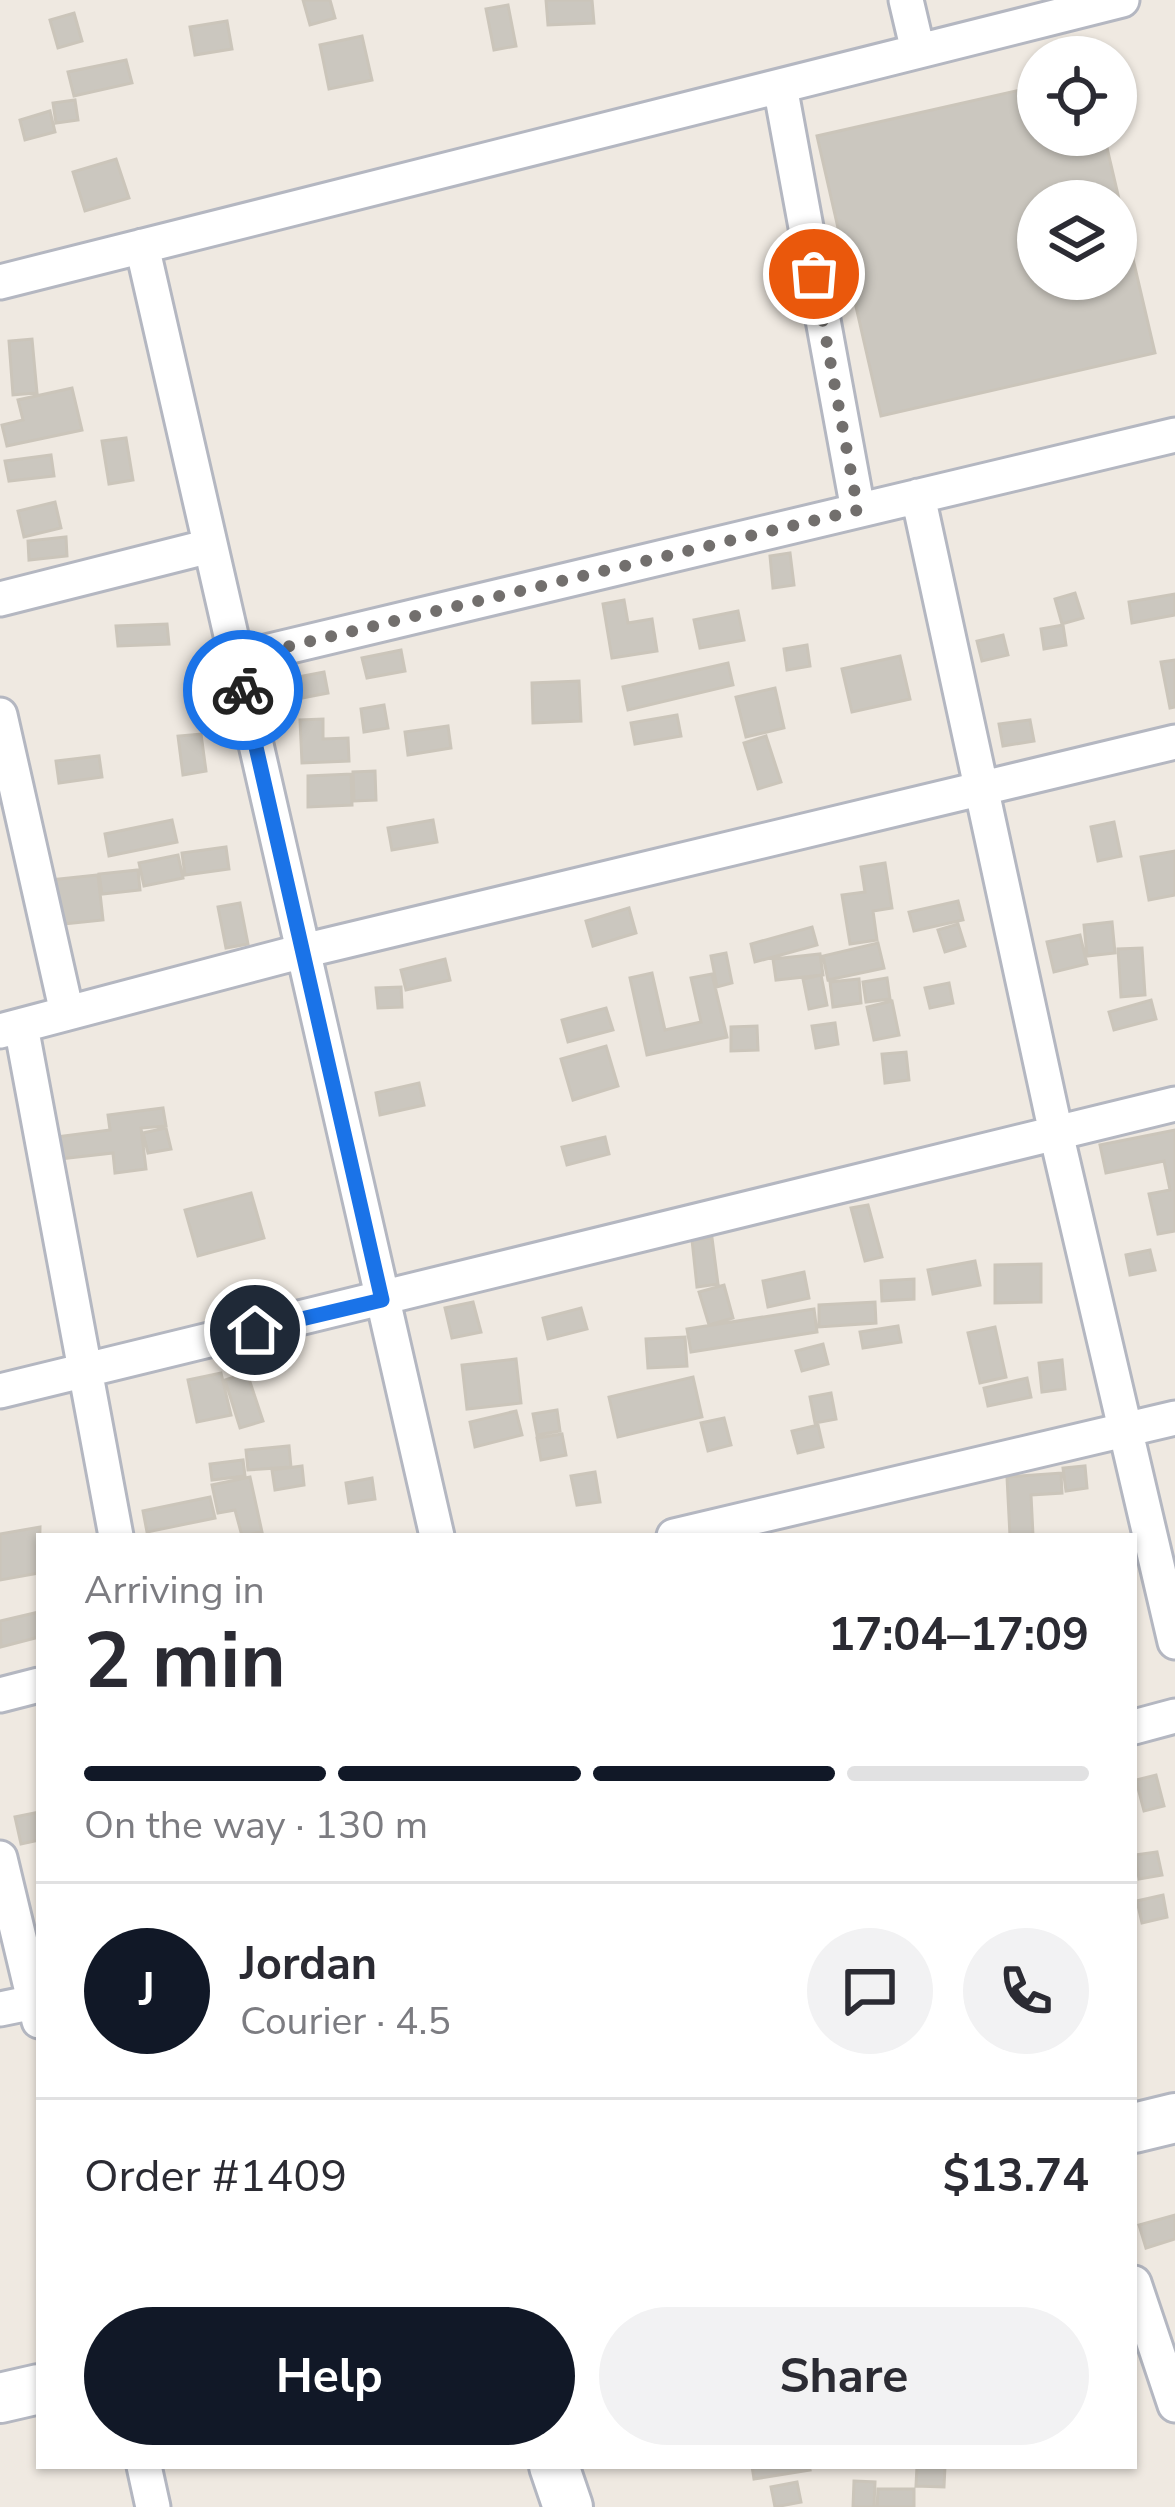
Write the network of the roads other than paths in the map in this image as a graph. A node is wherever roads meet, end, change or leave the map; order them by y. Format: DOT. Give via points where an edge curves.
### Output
graph roads {
  1 [pos="906,0"];
  2 [pos="1122,0"];
  3 [pos="918,51"];
  4 [pos="780,86"];
  5 [pos="142,246"];
  6 [pos="0,282"];
  7 [pos="1175,435"];
  8 [pos="918,496"];
  9 [pos="858,510"];
  10 [pos="210,547"];
  11 [pos="0,599"];
  12 [pos="236,659"];
  13 [pos="0,715"];
  14 [pos="1175,742"];
  15 [pos="982,790"];
  16 [pos="303,951"];
  17 [pos="67,1013"];
  18 [pos="10,1029"];
  19 [pos="1175,1104"];
  20 [pos="1057,1133"];
  21 [pos="382,1300"];
  22 [pos="85,1371"];
  23 [pos="0,1391"];
  24 [pos="1175,1418"];
  25 [pos="1126,1430"];
  26 [pos="115,1533"];
  27 [pos="436,1533"];
  28 [pos="687,1533"];
  29 [pos="1175,1642"];
  30 [pos="36,1686"];
  31 [pos="0,1695"];
  32 [pos="1175,1717"];
  33 [pos="1137,1726"];
  34 [pos="0,1858"];
  35 [pos="36,2004"];
  36 [pos="36,2008"];
  37 [pos="0,2009"];
  38 [pos="1175,2118"];
  39 [pos="1137,2127"];
  40 [pos="1137,2292"];
  41 [pos="36,2390"];
  42 [pos="0,2398"];
  43 [pos="1175,2405"];
  44 [pos="145,2469"];
  45 [pos="555,2469"];
  46 [pos="154,2507"];
  47 [pos="568,2507"];
  1 -- 3 [label="street"];
  2 -- 3 [label="street"];
  3 -- 4 [label="street"];
  4 -- 5 [label="street"];
  4 -- 9 [label="street"];
  5 -- 6 [label="street"];
  5 -- 10 [label="street"];
  7 -- 8 [label="street"];
  8 -- 9 [label="street"];
  8 -- 15 [label="street"];
  9 -- 12 [label="street"];
  10 -- 11 [label="street"];
  10 -- 12 [label="street"];
  12 -- 16 [label="street"];
  13 -- 17 [label="street"];
  14 -- 15 [label="street"];
  15 -- 16 [label="street"];
  15 -- 20 [label="street"];
  16 -- 17 [label="street"];
  16 -- 21 [label="street"];
  17 -- 18 [label="street"];
  18 -- 22 [label="street"];
  19 -- 20 [label="street"];
  20 -- 21 [label="street"];
  20 -- 25 [label="street"];
  21 -- 22 [label="street"];
  21 -- 27 [label="street"];
  22 -- 23 [label="street"];
  22 -- 26 [label="street"];
  24 -- 25 [label="street"];
  25 -- 28 [label="street"];
  25 -- 29 [label="street"];
  30 -- 31 [label="street"];
  32 -- 33 [label="street"];
  34 -- 35 [label="street"];
  36 -- 37 [label="street"];
  38 -- 39 [label="main road"];
  40 -- 43 [label="street"];
  41 -- 42 [label="main road"];
  44 -- 46 [label="street"];
  45 -- 47 [label="main road"];
}
